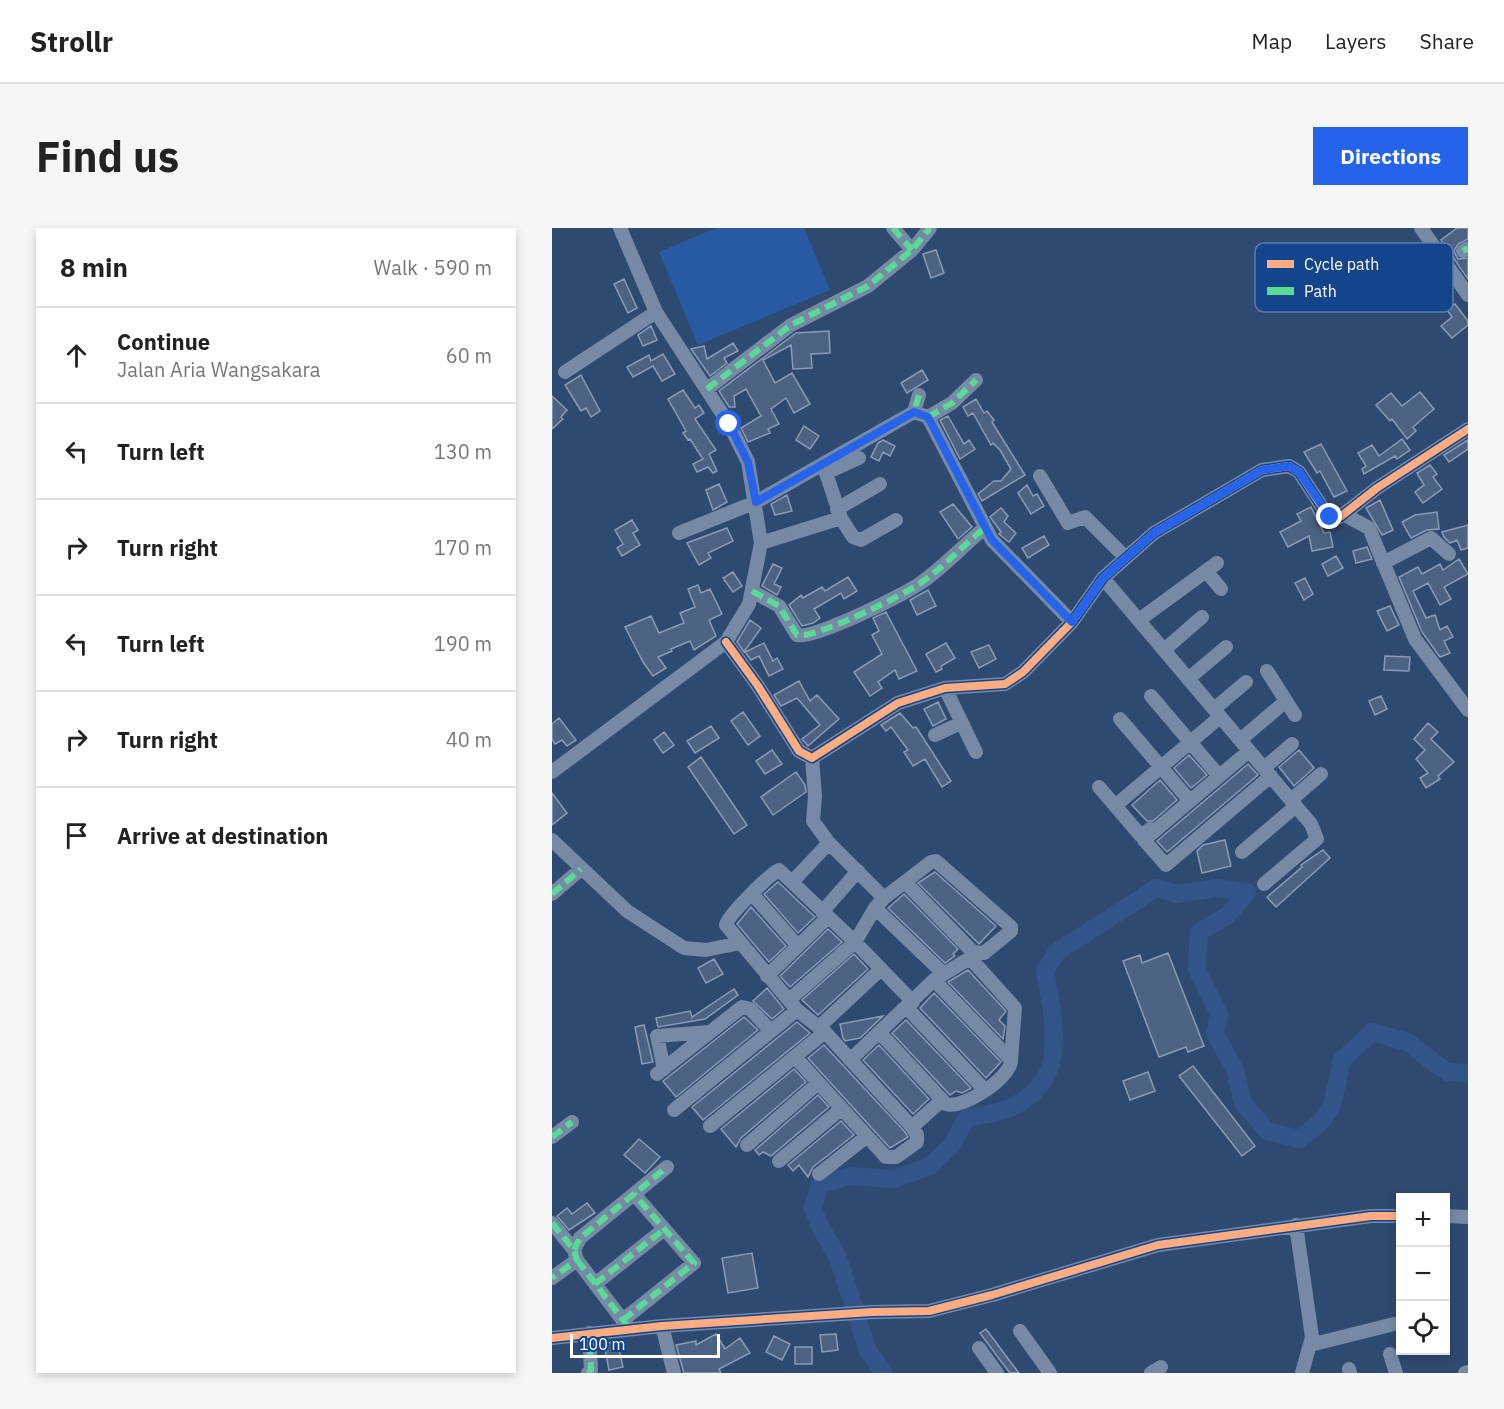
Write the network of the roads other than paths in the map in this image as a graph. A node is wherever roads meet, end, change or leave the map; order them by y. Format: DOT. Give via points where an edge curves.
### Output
graph roads {
  1 [pos="620,228"];
  2 [pos="893,228"];
  3 [pos="930,228"];
  4 [pos="1421,228"];
  5 [pos="1432,243"];
  6 [pos="912,250"];
  7 [pos="1453,274"];
  8 [pos="1468,295"];
  9 [pos="656,312"];
  10 [pos="565,372"];
  11 [pos="976,380"];
  12 [pos="707,389"];
  13 [pos="919,395"];
  14 [pos="914,412"];
  15 [pos="928,417"];
  16 [pos="1468,429"];
  17 [pos="859,458"];
  18 [pos="1040,476"];
  19 [pos="880,484"];
  20 [pos="756,502"];
  21 [pos="839,514"];
  22 [pos="1345,515"];
  23 [pos="896,520"];
  24 [pos="985,528"];
  25 [pos="679,532"];
  26 [pos="761,543"];
  27 [pos="1449,554"];
  28 [pos="1126,558"];
  29 [pos="1383,563"];
  30 [pos="1103,578"];
  31 [pos="1221,589"];
  32 [pos="752,591"];
  33 [pos="1202,617"];
  34 [pos="1138,620"];
  35 [pos="1072,622"];
  36 [pos="726,642"];
  37 [pos="1226,646"];
  38 [pos="1164,650"];
  39 [pos="1267,672"];
  40 [pos="1188,679"];
  41 [pos="1246,681"];
  42 [pos="945,688"];
  43 [pos="1150,696"];
  44 [pos="1286,701"];
  45 [pos="1468,710"];
  46 [pos="1217,713"];
  47 [pos="1295,715"];
  48 [pos="1120,719"];
  49 [pos="961,723"];
  50 [pos="935,735"];
  51 [pos="1190,743"];
  52 [pos="1292,744"];
  53 [pos="1245,746"];
  54 [pos="976,752"];
  55 [pos="812,758"];
  56 [pos="1161,767"];
  57 [pos="552,772"];
  58 [pos="1267,772"];
  59 [pos="1321,774"];
  60 [pos="1217,775"];
  61 [pos="1099,787"];
  62 [pos="1188,799"];
  63 [pos="1294,803"];
  64 [pos="1115,806"];
  65 [pos="552,840"];
  66 [pos="829,843"];
  67 [pos="1242,852"];
  68 [pos="581,870"];
  69 [pos="858,871"];
  70 [pos="792,882"];
  71 [pos="905,882"];
  72 [pos="1264,884"];
  73 [pos="552,894"];
  74 [pos="753,895"];
  75 [pos="879,903"];
  76 [pos="825,915"];
  77 [pos="855,942"];
  78 [pos="740,943"];
  79 [pos="797,945"];
  80 [pos="971,955"];
  81 [pos="881,969"];
  82 [pos="767,976"];
  83 [pos="938,977"];
  84 [pos="793,1005"];
  85 [pos="910,1005"];
  86 [pos="822,1029"];
  87 [pos="771,1031"];
  88 [pos="709,1032"];
  89 [pos="880,1033"];
  90 [pos="795,1057"];
  91 [pos="850,1060"];
  92 [pos="1011,1060"];
  93 [pos="817,1084"];
  94 [pos="985,1090"];
  95 [pos="941,1101"];
  96 [pos="841,1109"];
  97 [pos="674,1110"];
  98 [pos="572,1122"];
  99 [pos="710,1126"];
  100 [pos="912,1127"];
  101 [pos="552,1137"];
  102 [pos="866,1137"];
  103 [pos="747,1145"];
  104 [pos="779,1161"];
  105 [pos="668,1167"];
  106 [pos="819,1174"];
  107 [pos="634,1194"];
  108 [pos="1396,1216"];
  109 [pos="1450,1216"];
  110 [pos="1468,1217"];
  111 [pos="552,1223"];
  112 [pos="1296,1225"];
  113 [pos="663,1230"];
  114 [pos="575,1255"];
  115 [pos="552,1278"];
  116 [pos="595,1284"];
  117 [pos="1394,1324"];
  118 [pos="627,1325"];
  119 [pos="662,1326"];
  120 [pos="1020,1331"];
  121 [pos="589,1333"];
  122 [pos="552,1338"];
  123 [pos="1310,1345"];
  124 [pos="979,1348"];
  125 [pos="1390,1354"];
  126 [pos="588,1373"];
  127 [pos="674,1373"];
  128 [pos="997,1373"];
  129 [pos="1050,1373"];
  130 [pos="1302,1373"];
  131 [pos="1396,1373"];
  1 -- 9 [label="street"];
  2 -- 6 [label="street"];
  3 -- 6 [label="street"];
  4 -- 5 [label="street"];
  6 -- 12 [label="street" via="868,286 791,325"];
  7 -- 8 [label="street"];
  9 -- 10 [label="street"];
  9 -- 12 [label="street"];
  11 -- 15 [label="street" via="952,403"];
  12 -- 20 [label="street" via="748,462"];
  13 -- 14 [label="street"];
  14 -- 15 [label="street"];
  14 -- 20 [label="street"];
  15 -- 24 [label="street"];
  16 -- 22 [label="street"];
  17 -- 21 [label="street" via="826,473"];
  18 -- 28 [label="street" via="1068,523 1085,518"];
  19 -- 21 [label="street"];
  20 -- 25 [label="street"];
  20 -- 26 [label="street"];
  21 -- 23 [label="street" via="853,537 861,540"];
  21 -- 26 [label="street"];
  22 -- 28 [label="street" via="1330,517 1299,472 1289,466 1273,467 1154,533"];
  22 -- 29 [label="street" via="1369,528"];
  24 -- 32 [label="street" via="903,595 818,633 797,635 779,606"];
  24 -- 35 [label="street" via="1027,578"];
  26 -- 32 [label="street"];
  27 -- 29 [label="street" via="1431,538"];
  28 -- 30 [label="street"];
  29 -- 45 [label="street" via="1415,639"];
  30 -- 34 [label="street"];
  30 -- 35 [label="street"];
  31 -- 34 [label="street" via="1212,567"];
  32 -- 36 [label="street"];
  33 -- 38 [label="street"];
  34 -- 38 [label="street"];
  35 -- 42 [label="street" via="1023,672 1005,684"];
  36 -- 55 [label="street" via="799,751"];
  36 -- 57 [label="street"];
  37 -- 40 [label="street"];
  38 -- 40 [label="street"];
  39 -- 44 [label="street"];
  40 -- 46 [label="street"];
  41 -- 46 [label="street"];
  42 -- 49 [label="street"];
  42 -- 55 [label="street" via="898,703"];
  43 -- 51 [label="street"];
  44 -- 47 [label="street"];
  44 -- 53 [label="street"];
  46 -- 51 [label="street"];
  46 -- 53 [label="street"];
  48 -- 56 [label="street"];
  49 -- 50 [label="street"];
  49 -- 54 [label="street"];
  51 -- 56 [label="street"];
  51 -- 60 [label="street"];
  52 -- 58 [label="street"];
  53 -- 58 [label="street"];
  53 -- 60 [label="street"];
  55 -- 66 [label="street" via="812,819"];
  56 -- 62 [label="street"];
  56 -- 64 [label="street"];
  58 -- 62 [label="street" via="1166,865 1144,840"];
  58 -- 63 [label="street"];
  59 -- 63 [label="street"];
  60 -- 62 [label="street"];
  61 -- 64 [label="street"];
  62 -- 64 [label="street" via="1141,836"];
  63 -- 67 [label="street"];
  63 -- 72 [label="street" via="1311,824 1317,839"];
  65 -- 68 [label="street"];
  66 -- 69 [label="street"];
  66 -- 70 [label="street"];
  68 -- 73 [label="street"];
  68 -- 78 [label="street" via="627,911 684,948 705,950"];
  69 -- 75 [label="street"];
  69 -- 76 [label="street"];
  70 -- 74 [label="street" via="779,870"];
  70 -- 76 [label="street"];
  71 -- 75 [label="street"];
  71 -- 80 [label="street"];
  71 -- 80 [label="street" via="936,861 1011,927 1009,935 984,953"];
  74 -- 78 [label="street" via="726,921"];
  74 -- 79 [label="street"];
  75 -- 77 [label="street"];
  75 -- 83 [label="street"];
  76 -- 77 [label="street"];
  76 -- 79 [label="street"];
  77 -- 81 [label="street"];
  77 -- 84 [label="street"];
  78 -- 82 [label="street"];
  79 -- 82 [label="street"];
  80 -- 83 [label="street"];
  80 -- 92 [label="street" via="1015,1008"];
  81 -- 85 [label="street"];
  81 -- 86 [label="street"];
  82 -- 84 [label="street"];
  83 -- 85 [label="street"];
  83 -- 92 [label="street"];
  84 -- 86 [label="street"];
  84 -- 87 [label="street"];
  85 -- 89 [label="street"];
  85 -- 94 [label="street"];
  86 -- 90 [label="street"];
  86 -- 91 [label="street"];
  87 -- 88 [label="street" via="750,1009 742,1007"];
  87 -- 97 [label="street"];
  88 -- 88 [label="street" via="657,1036 660,1071"];
  89 -- 91 [label="street"];
  89 -- 95 [label="street"];
  90 -- 93 [label="street"];
  90 -- 99 [label="street"];
  91 -- 100 [label="street"];
  92 -- 94 [label="street" via="1010,1069"];
  93 -- 96 [label="street"];
  93 -- 103 [label="street"];
  94 -- 95 [label="street" via="951,1106"];
  95 -- 100 [label="street"];
  96 -- 102 [label="street"];
  96 -- 104 [label="street"];
  98 -- 101 [label="street"];
  100 -- 102 [label="street" via="917,1142 892,1159"];
  102 -- 106 [label="street"];
  105 -- 107 [label="street"];
  107 -- 113 [label="street"];
  107 -- 114 [label="street" via="580,1238"];
  108 -- 112 [label="street"];
  109 -- 110 [label="street"];
  111 -- 114 [label="street"];
  112 -- 119 [label="street" via="1158,1245 943,1309"];
  112 -- 123 [label="street" via="1311,1321"];
  113 -- 116 [label="street"];
  113 -- 118 [label="street" via="693,1264"];
  114 -- 115 [label="street"];
  114 -- 116 [label="street"];
  116 -- 118 [label="street"];
  117 -- 123 [label="street"];
  118 -- 119 [label="street"];
  118 -- 121 [label="street"];
  119 -- 127 [label="street"];
  120 -- 129 [label="street"];
  121 -- 122 [label="street"];
  121 -- 126 [label="street"];
  123 -- 130 [label="street"];
  124 -- 128 [label="street"];
  125 -- 131 [label="street"];
}
